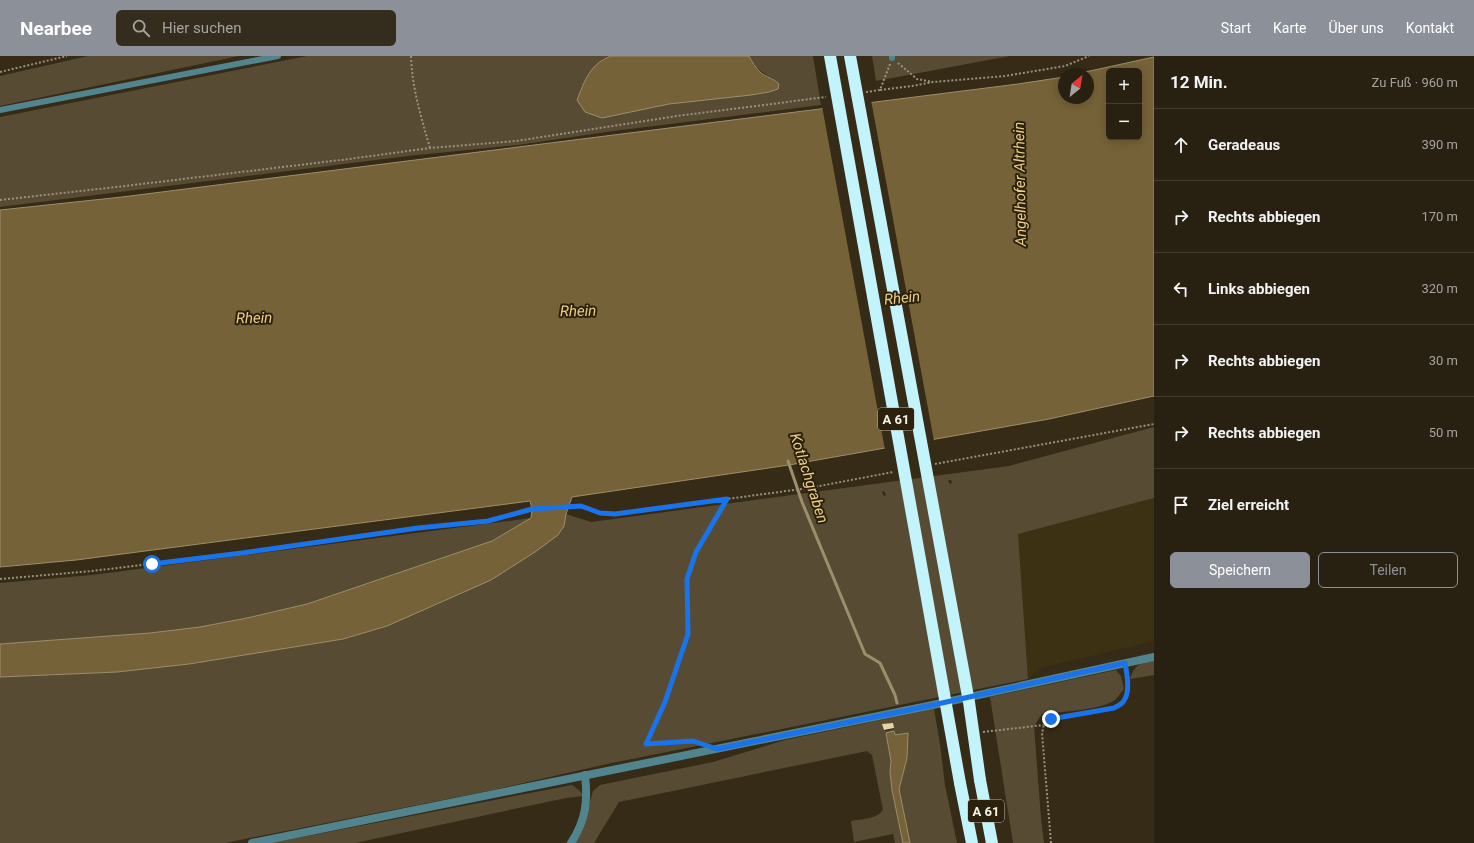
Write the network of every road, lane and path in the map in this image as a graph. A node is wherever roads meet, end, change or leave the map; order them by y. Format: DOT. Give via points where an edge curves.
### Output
graph roads {
  1 [pos="67,56"];
  2 [pos="278,56"];
  3 [pos="411,56"];
  4 [pos="830,56"];
  5 [pos="850,56"];
  6 [pos="1089,56"];
  7 [pos="892,57"];
  8 [pos="0,72"];
  9 [pos="933,82"];
  10 [pos="880,90"];
  11 [pos="865,92"];
  12 [pos="827,97"];
  13 [pos="0,110"];
  14 [pos="430,148"];
  15 [pos="0,200"];
  16 [pos="1154,424"];
  17 [pos="930,465"];
  18 [pos="899,471"];
  19 [pos="727,499"];
  20 [pos="0,579"];
  21 [pos="1154,657"];
  22 [pos="1125,663"];
  23 [pos="1044,725"];
  24 [pos="982,732"];
  25 [pos="699,743"];
  26 [pos="585,775"];
  27 [pos="252,843"];
  28 [pos="571,843"];
  29 [pos="972,843"];
  30 [pos="992,843"];
  31 [pos="1051,843"];
  1 -- 8 [label="path"];
  2 -- 13 [label="lane"];
  3 -- 14 [label="path" via="419,110"];
  4 -- 29 [label="highway, A 61, bridge"];
  5 -- 30 [label="highway, A 61, bridge" via="966,687"];
  6 -- 9 [label="path" via="1065,66 1005,76"];
  7 -- 9 [label="path" via="917,79"];
  7 -- 10 [label="path"];
  9 -- 10 [label="path"];
  10 -- 11 [label="path"];
  12 -- 14 [label="path" via="677,116 516,141"];
  14 -- 15 [label="path"];
  16 -- 17 [label="path"];
  18 -- 19 [label="path" via="809,488"];
  19 -- 20 [label="path" via="615,514 600,513 581,506 532,509 488,521 92,571"];
  19 -- 25 [label="path" via="696,552 687,579 688,634 665,702 646,744 693,741"];
  21 -- 22 [label="street"];
  22 -- 23 [label="path" via="1127,692 1122,703 1114,708 1051,719"];
  22 -- 26 [label="street" via="928,706"];
  23 -- 24 [label="path"];
  23 -- 31 [label="path" via="1042,733"];
  26 -- 27 [label="street"];
  26 -- 28 [label="street" via="585,812"];
}
